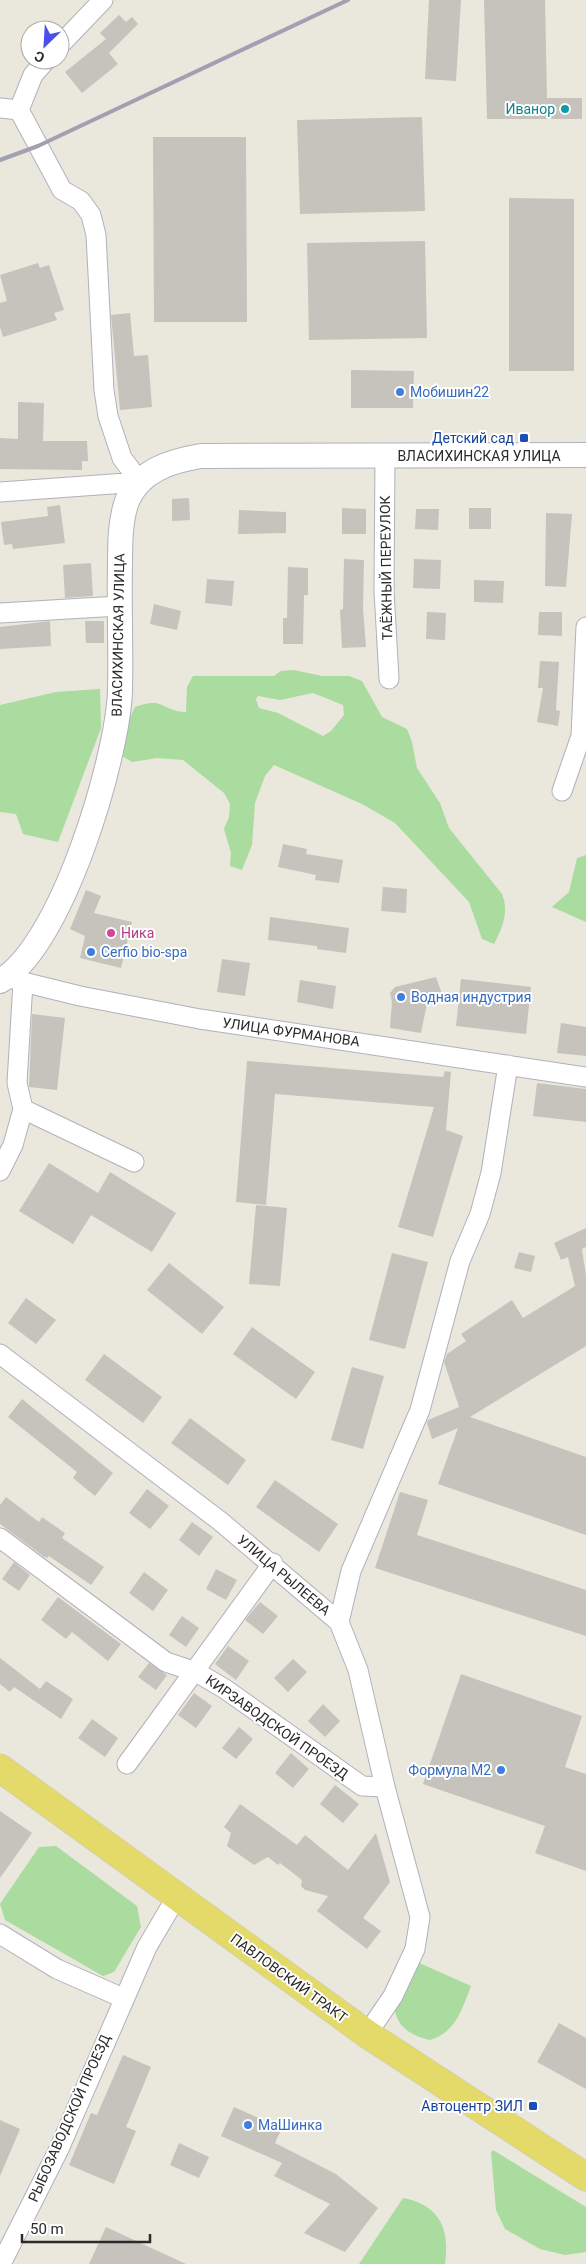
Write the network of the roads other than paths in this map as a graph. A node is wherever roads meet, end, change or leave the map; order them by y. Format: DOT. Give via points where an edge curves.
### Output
graph roads {
  1 [pos="103,0"];
  2 [pos="70,35"];
  3 [pos="38,70"];
  4 [pos="0,108"];
  5 [pos="19,110"];
  6 [pos="385,456"];
  7 [pos="586,456"];
  8 [pos="140,482"];
  9 [pos="0,492"];
  10 [pos="119,606"];
  11 [pos="0,613"];
  12 [pos="586,627"];
  13 [pos="389,679"];
  14 [pos="562,791"];
  15 [pos="10,980"];
  16 [pos="508,1065"];
  17 [pos="586,1077"];
  18 [pos="23,1109"];
  19 [pos="134,1162"];
  20 [pos="0,1170"];
  21 [pos="0,1354"];
  22 [pos="0,1538"];
  23 [pos="273,1563"];
  24 [pos="339,1622"];
  25 [pos="196,1672"];
  26 [pos="127,1764"];
  27 [pos="0,1768"];
  28 [pos="385,1787"];
  29 [pos="178,1896"];
  30 [pos="0,1934"];
  31 [pos="123,1998"];
  32 [pos="366,2034"];
  33 [pos="586,2177"];
  34 [pos="0,2264"];
  1 -- 2 [label="street"];
  3 -- 5 [label="street"];
  4 -- 5 [label="street"];
  5 -- 8 [label="street" via="62,190 81,201 91,215 96,235 108,416 122,458"];
  6 -- 7 [label="street, ВЛАСИХИНСКАЯ УЛИЦА"];
  6 -- 8 [label="street, ВЛАСИХИНСКАЯ УЛИЦА" via="201,456 159,466"];
  6 -- 13 [label="street, ТАЁЖНЫЙ ПЕРЕУЛОК" via="384,591"];
  8 -- 9 [label="street"];
  8 -- 10 [label="street, ВЛАСИХИНСКАЯ УЛИЦА" via="128,500 123,518"];
  10 -- 11 [label="street"];
  10 -- 15 [label="street, ВЛАСИХИНСКАЯ УЛИЦА" via="120,691 116,727 104,779 68,883 31,953"];
  12 -- 14 [label="street" via="581,736"];
  15 -- 16 [label="street, УЛИЦА ФУРМАНОВА" via="200,1019"];
  15 -- 18 [label="street" via="17,1083"];
  16 -- 17 [label="street, УЛИЦА ФУРМАНОВА"];
  16 -- 24 [label="street" via="491,1173 480,1214 460,1261 420,1410 351,1571"];
  18 -- 19 [label="street"];
  18 -- 20 [label="street" via="13,1145"];
  21 -- 23 [label="street, УЛИЦА РЫЛЕЕВА"];
  22 -- 25 [label="street, КИРЗАВОДСКОЙ ПРОЕЗД" via="166,1662"];
  23 -- 24 [label="street, УЛИЦА РЫЛЕЕВА"];
  23 -- 25 [label="street"];
  24 -- 28 [label="street, УЛИЦА РЫЛЕЕВА" via="358,1670"];
  25 -- 26 [label="street"];
  25 -- 28 [label="street, КИРЗАВОДСКОЙ ПРОЕЗД" via="362,1786"];
  27 -- 29 [label="main road, ПАВЛОВСКИЙ ТРАКТ"];
  28 -- 32 [label="street, УЛИЦА РЫЛЕЕВА" via="420,1917 415,1949 393,1996"];
  29 -- 31 [label="street, РЫБОЗАВОДСКОЙ ПРОЕЗД" via="147,1947"];
  29 -- 32 [label="main road, ПАВЛОВСКИЙ ТРАКТ"];
  30 -- 31 [label="street" via="57,1969"];
  31 -- 34 [label="street, РЫБОЗАВОДСКОЙ ПРОЕЗД" via="59,2149"];
  32 -- 33 [label="main road, ПАВЛОВСКИЙ ТРАКТ"];
}
